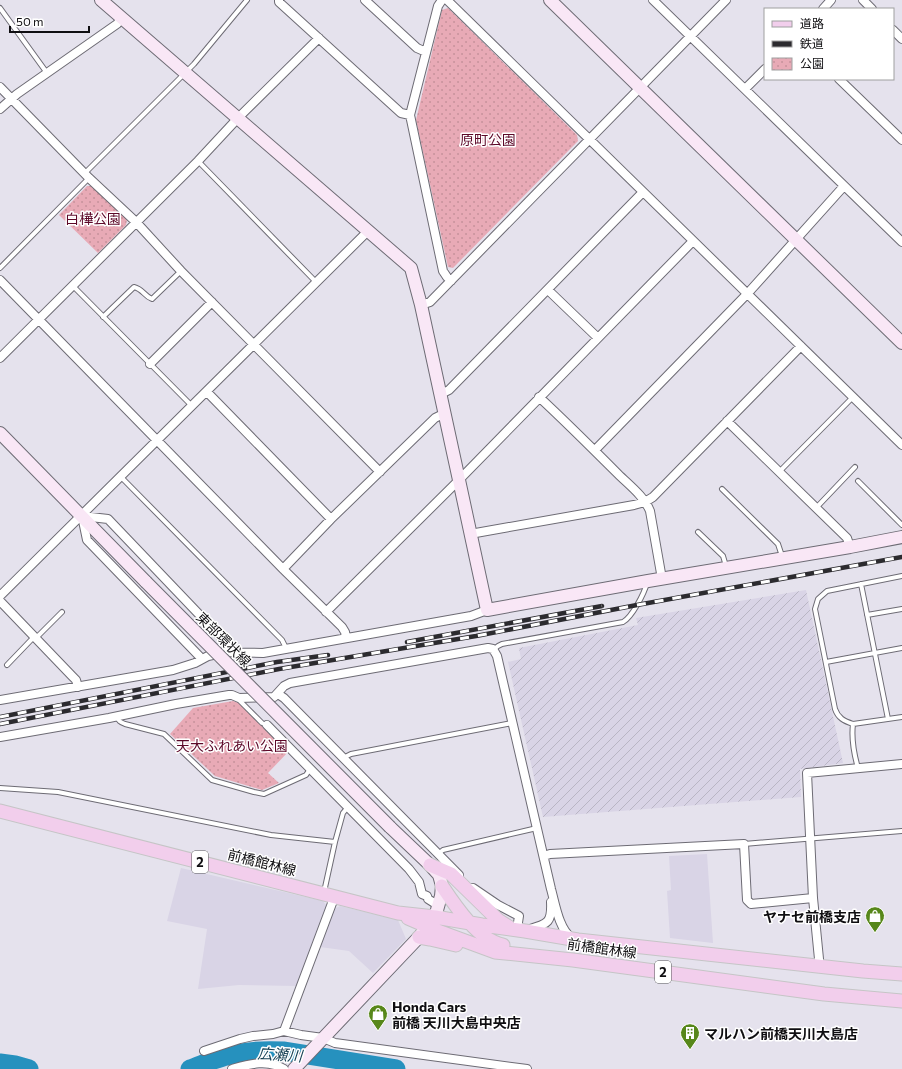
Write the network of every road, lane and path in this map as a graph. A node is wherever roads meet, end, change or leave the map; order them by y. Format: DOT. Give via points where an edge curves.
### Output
graph roads {
  1 [pos="101,0"];
  2 [pos="245,0"];
  3 [pos="279,0"];
  4 [pos="365,0"];
  5 [pos="442,0"];
  6 [pos="447,0"];
  7 [pos="550,0"];
  8 [pos="654,0"];
  9 [pos="726,0"];
  10 [pos="831,0"];
  11 [pos="863,0"];
  12 [pos="0,8"];
  13 [pos="824,8"];
  14 [pos="871,8"];
  15 [pos="122,18"];
  16 [pos="894,31"];
  17 [pos="690,37"];
  18 [pos="319,38"];
  19 [pos="902,39"];
  20 [pos="426,52"];
  21 [pos="764,70"];
  22 [pos="186,72"];
  23 [pos="47,73"];
  24 [pos="840,80"];
  25 [pos="0,87"];
  26 [pos="640,88"];
  27 [pos="745,89"];
  28 [pos="11,98"];
  29 [pos="0,109"];
  30 [pos="410,115"];
  31 [pos="238,118"];
  32 [pos="590,139"];
  33 [pos="902,140"];
  34 [pos="198,162"];
  35 [pos="87,175"];
  36 [pos="844,186"];
  37 [pos="643,192"];
  38 [pos="136,222"];
  39 [pos="368,231"];
  40 [pos="796,240"];
  41 [pos="693,241"];
  42 [pos="902,242"];
  43 [pos="0,268"];
  44 [pos="181,271"];
  45 [pos="0,280"];
  46 [pos="451,281"];
  47 [pos="316,283"];
  48 [pos="73,286"];
  49 [pos="548,290"];
  50 [pos="748,293"];
  51 [pos="212,302"];
  52 [pos="421,305"];
  53 [pos="103,317"];
  54 [pos="39,320"];
  55 [pos="598,338"];
  56 [pos="902,343"];
  57 [pos="255,345"];
  58 [pos="801,346"];
  59 [pos="0,358"];
  60 [pos="150,364"];
  61 [pos="207,392"];
  62 [pos="440,393"];
  63 [pos="540,397"];
  64 [pos="853,397"];
  65 [pos="192,406"];
  66 [pos="445,415"];
  67 [pos="727,421"];
  68 [pos="0,433"];
  69 [pos="158,440"];
  70 [pos="902,445"];
  71 [pos="595,450"];
  72 [pos="855,467"];
  73 [pos="380,472"];
  74 [pos="779,472"];
  75 [pos="122,477"];
  76 [pos="459,480"];
  77 [pos="858,481"];
  78 [pos="722,489"];
  79 [pos="645,502"];
  80 [pos="816,508"];
  81 [pos="82,516"];
  82 [pos="331,519"];
  83 [pos="902,524"];
  84 [pos="698,532"];
  85 [pos="470,534"];
  86 [pos="902,537"];
  87 [pos="850,547"];
  88 [pos="783,559"];
  89 [pos="727,568"];
  90 [pos="283,569"];
  91 [pos="902,576"];
  92 [pos="662,579"];
  93 [pos="648,581"];
  94 [pos="861,584"];
  95 [pos="0,601"];
  96 [pos="902,609"];
  97 [pos="487,610"];
  98 [pos="62,612"];
  99 [pos="326,612"];
  100 [pos="867,615"];
  101 [pos="35,638"];
  102 [pos="346,638"];
  103 [pos="902,648"];
  104 [pos="285,649"];
  105 [pos="494,650"];
  106 [pos="235,652"];
  107 [pos="875,653"];
  108 [pos="202,659"];
  109 [pos="826,662"];
  110 [pos="7,665"];
  111 [pos="78,687"];
  112 [pos="278,694"];
  113 [pos="239,698"];
  114 [pos="0,700"];
  115 [pos="117,716"];
  116 [pos="902,717"];
  117 [pos="888,719"];
  118 [pos="512,723"];
  119 [pos="853,724"];
  120 [pos="267,725"];
  121 [pos="0,737"];
  122 [pos="343,758"];
  123 [pos="902,764"];
  124 [pos="858,768"];
  125 [pos="311,769"];
  126 [pos="0,788"];
  127 [pos="348,807"];
  128 [pos="0,811"];
  129 [pos="537,828"];
  130 [pos="902,831"];
  131 [pos="811,839"];
  132 [pos="335,842"];
  133 [pos="744,844"];
  134 [pos="438,854"];
  135 [pos="544,856"];
  136 [pos="430,865"];
  137 [pos="442,886"];
  138 [pos="551,889"];
  139 [pos="329,896"];
  140 [pos="813,898"];
  141 [pos="434,916"];
  142 [pos="470,923"];
  143 [pos="518,930"];
  144 [pos="419,937"];
  145 [pos="578,940"];
  146 [pos="496,952"];
  147 [pos="573,960"];
  148 [pos="819,966"];
  149 [pos="902,974"];
  150 [pos="902,1001"];
  151 [pos="284,1030"];
  152 [pos="320,1041"];
  153 [pos="204,1051"];
  154 [pos="296,1067"];
  155 [pos="232,1069"];
  156 [pos="284,1069"];
  157 [pos="527,1069"];
  1 -- 15 [label="street"];
  2 -- 22 [label="lane"];
  3 -- 18 [label="street"];
  4 -- 20 [label="street" via="417,48"];
  5 -- 20 [label="street" via="438,6"];
  6 -- 32 [label="street"];
  7 -- 26 [label="street"];
  8 -- 17 [label="street"];
  9 -- 17 [label="street"];
  10 -- 13 [label="street"];
  11 -- 14 [label="street"];
  12 -- 23 [label="lane"];
  15 -- 22 [label="street"];
  15 -- 23 [label="street"];
  16 -- 19 [label="street"];
  17 -- 26 [label="street"];
  17 -- 27 [label="street"];
  18 -- 30 [label="street" via="401,113"];
  18 -- 31 [label="street"];
  20 -- 30 [label="street"];
  21 -- 27 [label="street"];
  22 -- 31 [label="street"];
  22 -- 35 [label="lane"];
  23 -- 28 [label="street"];
  24 -- 33 [label="street"];
  25 -- 28 [label="street"];
  26 -- 32 [label="street"];
  26 -- 40 [label="street"];
  27 -- 36 [label="street"];
  28 -- 29 [label="street"];
  28 -- 35 [label="street"];
  30 -- 46 [label="street" via="443,271"];
  31 -- 34 [label="street"];
  31 -- 39 [label="street"];
  32 -- 37 [label="street"];
  32 -- 46 [label="street"];
  34 -- 38 [label="street"];
  34 -- 47 [label="lane"];
  35 -- 38 [label="street"];
  35 -- 43 [label="lane"];
  36 -- 40 [label="street"];
  36 -- 42 [label="street"];
  37 -- 41 [label="street"];
  37 -- 49 [label="street"];
  38 -- 44 [label="street"];
  38 -- 48 [label="street"];
  39 -- 47 [label="street"];
  39 -- 52 [label="street" via="411,268"];
  40 -- 50 [label="street"];
  40 -- 56 [label="street"];
  41 -- 50 [label="street"];
  41 -- 55 [label="street"];
  44 -- 51 [label="street"];
  44 -- 53 [label="lane" via="152,299 134,287"];
  45 -- 54 [label="street"];
  46 -- 52 [label="street" via="430,302"];
  47 -- 57 [label="street"];
  48 -- 53 [label="lane"];
  48 -- 54 [label="street"];
  49 -- 55 [label="street"];
  49 -- 62 [label="street" via="449,390"];
  50 -- 58 [label="street"];
  50 -- 71 [label="street"];
  51 -- 57 [label="street"];
  51 -- 60 [label="street"];
  52 -- 62 [label="street"];
  53 -- 60 [label="lane"];
  54 -- 59 [label="street"];
  54 -- 69 [label="street"];
  55 -- 63 [label="street"];
  57 -- 61 [label="street"];
  57 -- 73 [label="street"];
  58 -- 64 [label="street"];
  58 -- 67 [label="street"];
  60 -- 65 [label="lane"];
  61 -- 65 [label="street"];
  61 -- 82 [label="street"];
  62 -- 66 [label="street"];
  63 -- 71 [label="street"];
  63 -- 76 [label="street"];
  64 -- 70 [label="street"];
  64 -- 74 [label="lane"];
  65 -- 69 [label="street"];
  66 -- 73 [label="street" via="435,418"];
  66 -- 76 [label="street"];
  67 -- 74 [label="street"];
  67 -- 79 [label="street" via="653,498"];
  68 -- 81 [label="street, 東部環状線"];
  69 -- 75 [label="street"];
  69 -- 90 [label="street"];
  71 -- 79 [label="street"];
  72 -- 80 [label="lane"];
  73 -- 82 [label="street"];
  74 -- 80 [label="street"];
  75 -- 81 [label="street"];
  75 -- 104 [label="lane" via="282,640"];
  76 -- 85 [label="street"];
  76 -- 99 [label="street"];
  77 -- 83 [label="lane"];
  78 -- 88 [label="lane" via="778,544"];
  79 -- 85 [label="street"];
  79 -- 92 [label="street" via="650,511"];
  80 -- 87 [label="street" via="847,538"];
  81 -- 95 [label="street"];
  81 -- 106 [label="street" via="108,519"];
  81 -- 108 [label="street" via="87,540"];
  81 -- 136 [label="street, 東部環状線, bridge" via="390,828"];
  82 -- 90 [label="street"];
  84 -- 89 [label="lane" via="723,556"];
  85 -- 97 [label="street"];
  86 -- 87 [label="street"];
  87 -- 88 [label="street"];
  88 -- 89 [label="street"];
  89 -- 92 [label="street"];
  90 -- 99 [label="street"];
  91 -- 94 [label="lane"];
  92 -- 93 [label="street"];
  93 -- 97 [label="street"];
  93 -- 105 [label="lane" via="633,612 623,622 502,644"];
  94 -- 100 [label="lane"];
  94 -- 109 [label="lane" via="827,591 817,602 815,613"];
  95 -- 101 [label="street"];
  96 -- 100 [label="lane"];
  97 -- 102 [label="street" via="471,616"];
  98 -- 101 [label="lane"];
  99 -- 102 [label="street" via="342,627"];
  100 -- 107 [label="lane"];
  101 -- 110 [label="lane"];
  101 -- 111 [label="street" via="76,680"];
  102 -- 104 [label="street"];
  103 -- 107 [label="lane"];
  104 -- 106 [label="street" via="257,654"];
  105 -- 112 [label="street" via="488,648 290,683"];
  105 -- 118 [label="street"];
  106 -- 108 [label="street"];
  107 -- 109 [label="lane"];
  107 -- 117 [label="lane"];
  108 -- 111 [label="street" via="173,670"];
  109 -- 119 [label="lane" via="836,713 842,720"];
  111 -- 114 [label="street"];
  112 -- 113 [label="street" via="274,697"];
  112 -- 122 [label="street"];
  113 -- 115 [label="street" via="232,695"];
  113 -- 120 [label="lane" via="262,723"];
  115 -- 121 [label="street"];
  115 -- 125 [label="lane" via="120,722 167,736 212,780 254,792 264,794 306,774"];
  116 -- 117 [label="lane"];
  117 -- 119 [label="lane"];
  118 -- 122 [label="lane" via="351,754"];
  118 -- 129 [label="street"];
  119 -- 124 [label="lane" via="852,743"];
  120 -- 125 [label="street"];
  122 -- 134 [label="street"];
  123 -- 124 [label="street"];
  124 -- 131 [label="street" via="807,773"];
  125 -- 127 [label="street"];
  126 -- 132 [label="lane" via="58,792 271,835"];
  127 -- 132 [label="lane" via="343,813"];
  127 -- 141 [label="street" via="415,875 422,894 427,896"];
  128 -- 139 [label="main road, 前橋館林線 / 2"];
  129 -- 134 [label="lane" via="443,850"];
  129 -- 135 [label="street"];
  130 -- 131 [label="lane"];
  131 -- 133 [label="lane"];
  131 -- 140 [label="street"];
  132 -- 139 [label="lane" via="327,884"];
  133 -- 135 [label="street"];
  133 -- 140 [label="street" via="747,900 751,904"];
  134 -- 143 [label="street" via="476,891 519,916"];
  135 -- 138 [label="street"];
  136 -- 137 [label="street, 東部環状線" via="439,876"];
  136 -- 143 [label="main road" via="451,874 498,920"];
  137 -- 141 [label="street"];
  137 -- 142 [label="main road"];
  138 -- 143 [label="street" via="552,912 549,919 540,927"];
  138 -- 145 [label="street" via="564,930 570,938"];
  139 -- 141 [label="main road, 前橋館林線 / 2" via="400,914"];
  139 -- 151 [label="street"];
  140 -- 148 [label="street"];
  141 -- 142 [label="main road, 前橋館林線 / 2"];
  141 -- 144 [label="street"];
  141 -- 146 [label="main road, 前橋館林線 / 2"];
  142 -- 143 [label="main road, 前橋館林線 / 2"];
  142 -- 147 [label="main road" via="496,944"];
  143 -- 145 [label="main road, 前橋館林線 / 2"];
  144 -- 146 [label="main road"];
  144 -- 152 [label="street"];
  145 -- 148 [label="main road, 前橋館林線 / 2"];
  146 -- 147 [label="main road, 前橋館林線 / 2"];
  147 -- 150 [label="main road, 前橋館林線 / 2" via="824,994"];
  148 -- 149 [label="main road, 前橋館林線 / 2"];
  151 -- 152 [label="street"];
  151 -- 153 [label="street" via="240,1039"];
  152 -- 154 [label="street"];
  152 -- 157 [label="street"];
  155 -- 156 [label="street" via="262,1063 277,1065"];
}
